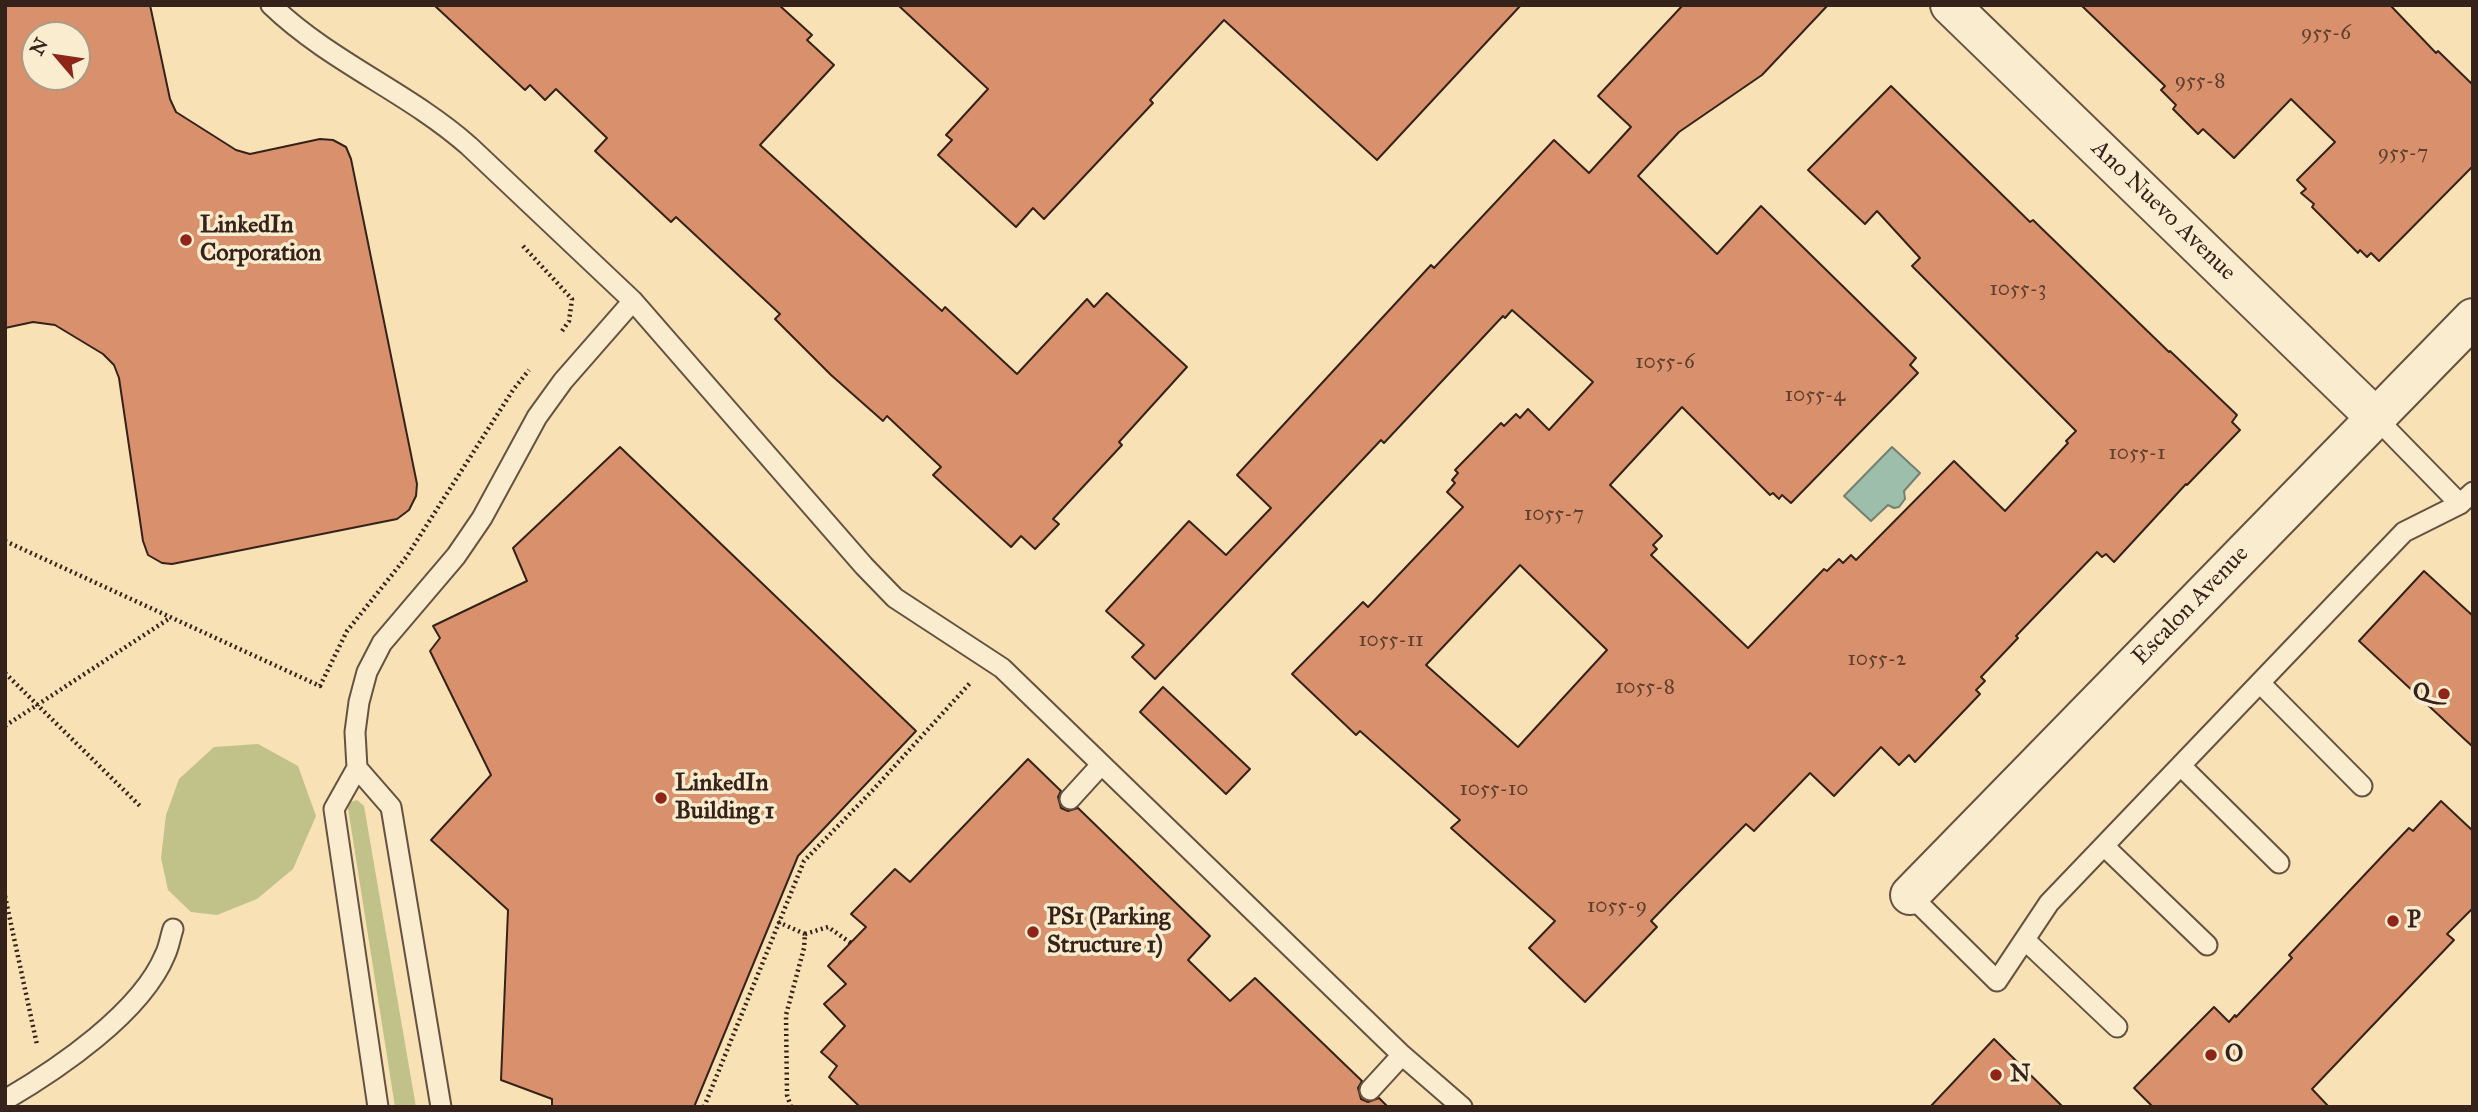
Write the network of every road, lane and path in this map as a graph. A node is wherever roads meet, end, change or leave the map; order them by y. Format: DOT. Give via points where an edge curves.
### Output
graph roads {
  1 [pos="271,5"];
  2 [pos="1950,5"];
  3 [pos="523,246"];
  4 [pos="633,302"];
  5 [pos="2473,318"];
  6 [pos="557,338"];
  7 [pos="530,369"];
  8 [pos="2375,417"];
  9 [pos="2467,498"];
  10 [pos="5,541"];
  11 [pos="170,618"];
  12 [pos="990,661"];
  13 [pos="5,673"];
  14 [pos="2260,683"];
  15 [pos="39,706"];
  16 [pos="5,726"];
  17 [pos="1101,765"];
  18 [pos="2181,766"];
  19 [pos="357,768"];
  20 [pos="2362,786"];
  21 [pos="1070,799"];
  22 [pos="140,806"];
  23 [pos="2105,846"];
  24 [pos="2279,863"];
  25 [pos="1910,895"];
  26 [pos="5,896"];
  27 [pos="778,922"];
  28 [pos="173,929"];
  29 [pos="805,934"];
  30 [pos="2025,940"];
  31 [pos="851,943"];
  32 [pos="2207,946"];
  33 [pos="2116,1027"];
  34 [pos="1402,1055"];
  35 [pos="44,1077"];
  36 [pos="1370,1090"];
  37 [pos="5,1100"];
  38 [pos="378,1107"];
  39 [pos="441,1107"];
  40 [pos="704,1107"];
  41 [pos="791,1107"];
  42 [pos="1462,1107"];
  1 -- 4 [label="lane" via="313,42 451,131"];
  2 -- 8 [label="street, Ano Nuevo Avenue"];
  3 -- 6 [label="path" via="572,299 569,321"];
  4 -- 12 [label="lane" via="895,598"];
  4 -- 19 [label="lane" via="563,381 537,417 482,518 382,643 359,702"];
  5 -- 8 [label="street, Escalon Avenue"];
  7 -- 11 [label="path" via="407,556 346,631 320,687"];
  8 -- 9 [label="lane"];
  8 -- 25 [label="street, Escalon Avenue"];
  9 -- 14 [label="lane" via="2404,532"];
  10 -- 11 [label="path"];
  11 -- 15 [label="path"];
  12 -- 17 [label="lane"];
  12 -- 27 [label="path" via="804,861"];
  13 -- 15 [label="path"];
  14 -- 18 [label="lane"];
  14 -- 20 [label="lane"];
  15 -- 16 [label="path"];
  15 -- 22 [label="path"];
  17 -- 21 [label="lane"];
  17 -- 34 [label="lane"];
  18 -- 23 [label="lane"];
  18 -- 24 [label="lane"];
  19 -- 38 [label="lane" via="334,809"];
  19 -- 39 [label="lane" via="391,807"];
  23 -- 30 [label="lane" via="2049,903"];
  23 -- 32 [label="lane"];
  25 -- 30 [label="lane" via="1997,981"];
  26 -- 35 [label="path"];
  27 -- 29 [label="path"];
  27 -- 40 [label="path"];
  28 -- 35 [label="lane" via="166,955 139,994 89,1043"];
  29 -- 31 [label="path" via="828,927"];
  29 -- 41 [label="path" via="786,1015"];
  30 -- 33 [label="lane"];
  34 -- 36 [label="lane"];
  34 -- 42 [label="lane"];
  35 -- 37 [label="lane"];
}
